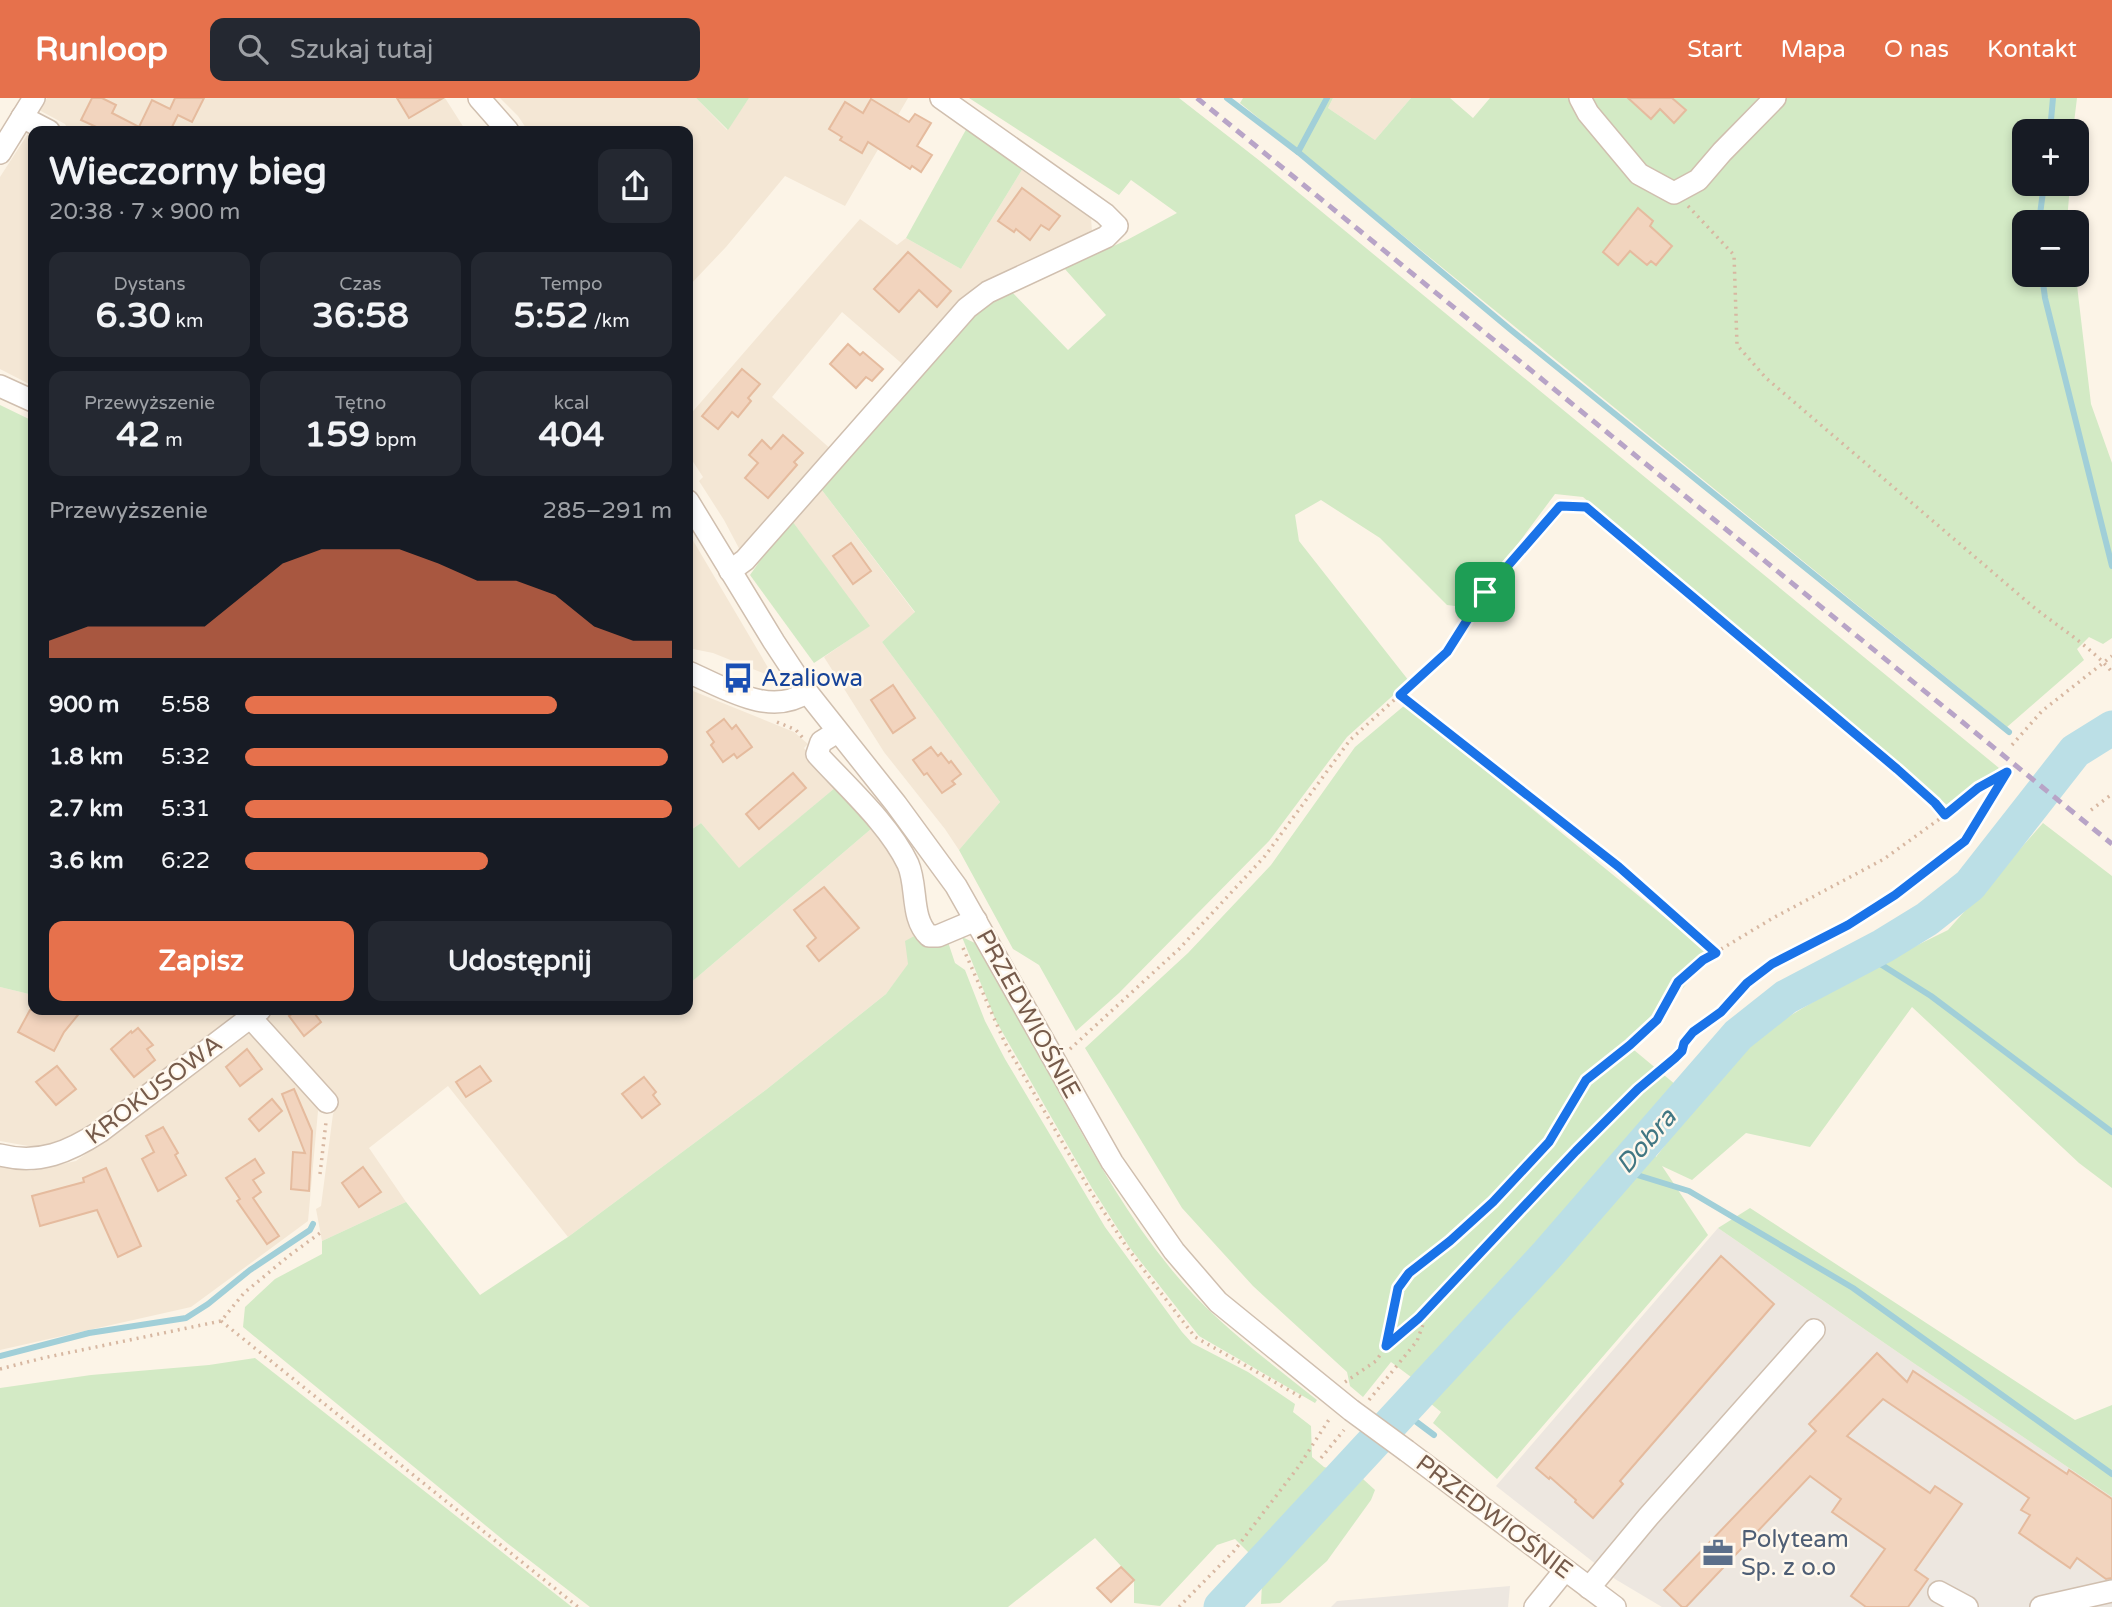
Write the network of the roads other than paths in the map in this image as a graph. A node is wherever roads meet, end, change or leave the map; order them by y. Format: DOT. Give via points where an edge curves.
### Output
graph roads {
  1 [pos="34,98"];
  2 [pos="479,98"];
  3 [pos="942,98"];
  4 [pos="1580,98"];
  5 [pos="1775,98"];
  6 [pos="22,117"];
  7 [pos="39,126"];
  8 [pos="504,126"];
  9 [pos="0,153"];
  10 [pos="0,386"];
  11 [pos="28,399"];
  12 [pos="693,508"];
  13 [pos="730,570"];
  14 [pos="693,674"];
  15 [pos="807,692"];
  16 [pos="837,732"];
  17 [pos="976,920"];
  18 [pos="254,1015"];
  19 [pos="256,1015"];
  20 [pos="327,1102"];
  21 [pos="0,1155"];
  22 [pos="1814,1330"];
  23 [pos="1565,1570"];
  24 [pos="1589,1588"];
  25 [pos="2112,1591"];
  26 [pos="1940,1592"];
  27 [pos="1612,1606"];
  28 [pos="1535,1607"];
  29 [pos="1967,1607"];
  30 [pos="2041,1607"];
  1 -- 6 [label="street"];
  2 -- 8 [label="street"];
  3 -- 13 [label="street" via="1117,226 1106,237 988,292 967,308 745,560"];
  4 -- 5 [label="street" via="1639,174 1674,193 1698,180"];
  6 -- 7 [label="street"];
  6 -- 9 [label="street"];
  10 -- 11 [label="street"];
  12 -- 13 [label="street"];
  13 -- 15 [label="street"];
  14 -- 15 [label="street" via="761,702 781,702"];
  15 -- 16 [label="street, PRZEDWIOŚNIE"];
  16 -- 17 [label="street, PRZEDWIOŚNIE" via="943,866"];
  16 -- 17 [label="street" via="821,743 817,754 870,812 907,862 923,930 938,936"];
  17 -- 23 [label="street, PRZEDWIOŚNIE, bridge" via="1112,1162 1174,1251 1218,1302"];
  18 -- 21 [label="street, KROKUSOWA" via="80,1145 44,1158"];
  19 -- 20 [label="street"];
  22 -- 24 [label="street"];
  23 -- 24 [label="street, PRZEDWIOŚNIE"];
  23 -- 28 [label="street"];
  24 -- 27 [label="street, PRZEDWIOŚNIE"];
  25 -- 30 [label="street"];
  26 -- 29 [label="street"];
}
